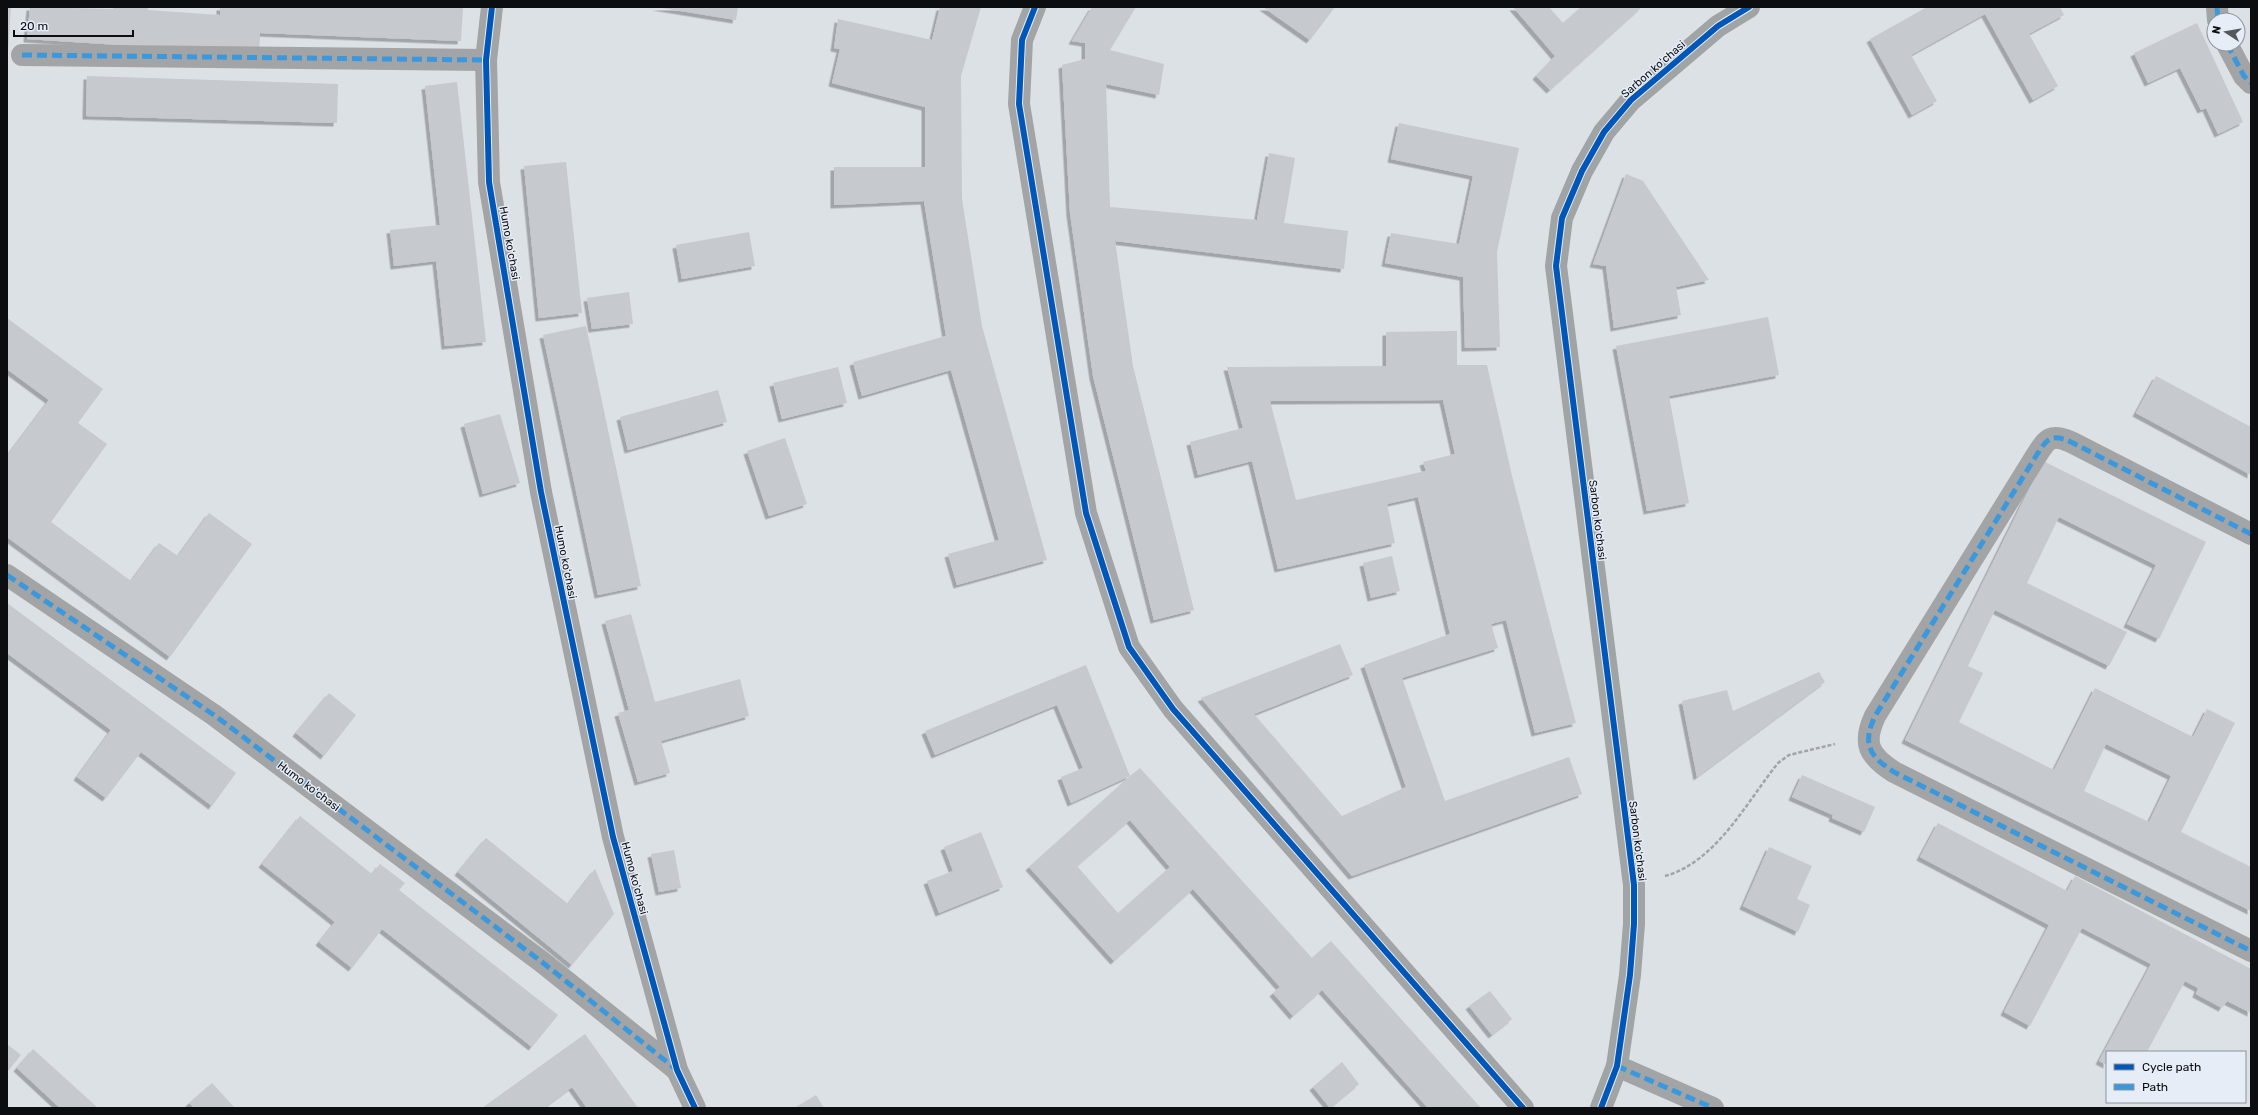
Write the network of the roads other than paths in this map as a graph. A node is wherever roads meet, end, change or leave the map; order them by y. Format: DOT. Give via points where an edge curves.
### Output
graph roads {
  1 [pos="492,7"];
  2 [pos="1035,7"];
  3 [pos="1749,7"];
  4 [pos="2231,52"];
  5 [pos="22,55"];
  6 [pos="486,60"];
  7 [pos="2251,83"];
  8 [pos="2251,534"];
  9 [pos="7,575"];
  10 [pos="2251,951"];
  11 [pos="1617,1066"];
  12 [pos="677,1070"];
  13 [pos="695,1108"];
  14 [pos="1523,1108"];
  15 [pos="1601,1108"];
  16 [pos="1713,1108"];
  1 -- 6 [label="street, Humo koʻchasi"];
  2 -- 14 [label="street" via="1022,40 1019,104 1086,513 1129,647 1173,710"];
  3 -- 11 [label="street, Sarbon koʻchasi" via="1718,26 1631,100 1604,132 1582,171 1562,218 1556,266 1634,885 1630,975"];
  4 -- 7 [label="street" via="2244,76"];
  5 -- 6 [label="street"];
  6 -- 12 [label="street, Humo koʻchasi" via="489,182 542,492 613,837"];
  8 -- 10 [label="street" via="2063,438 2050,438 2036,456 1875,716 1868,736 1869,747 1875,757 1894,772"];
  9 -- 12 [label="street, Humo koʻchasi" via="214,715 542,962"];
  11 -- 15 [label="street, Sarbon koʻchasi"];
  11 -- 16 [label="street"];
  12 -- 13 [label="street, Humo koʻchasi"];
}
